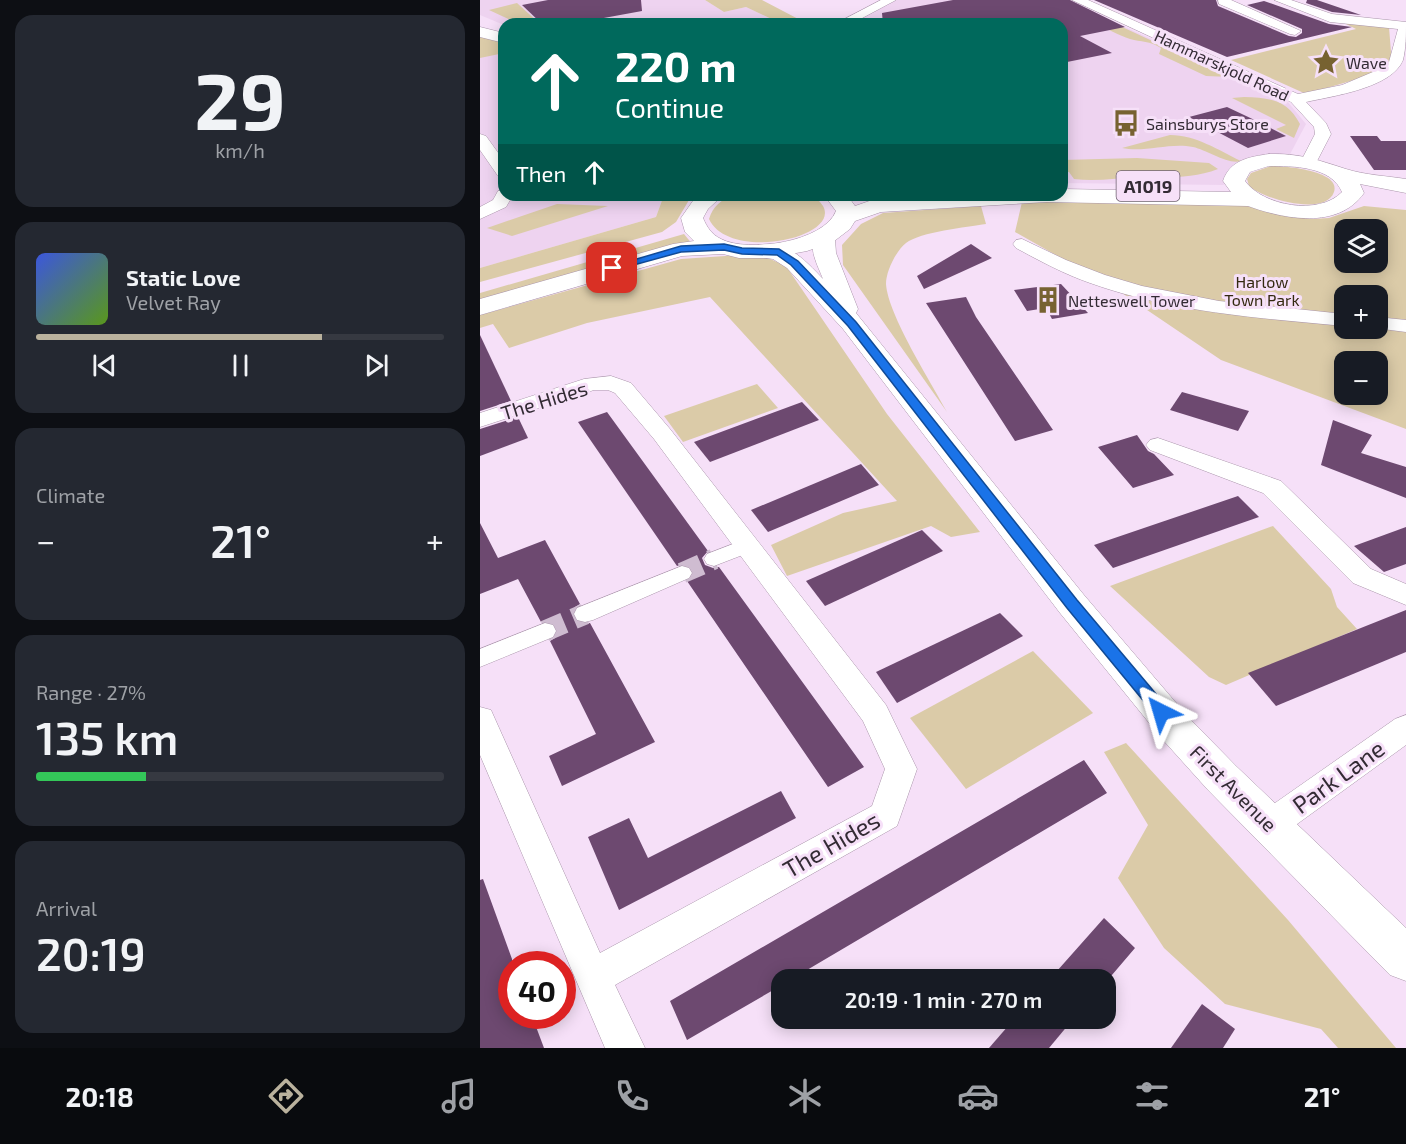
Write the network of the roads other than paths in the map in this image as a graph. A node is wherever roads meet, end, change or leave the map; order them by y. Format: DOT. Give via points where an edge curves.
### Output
graph roads {
  1 [pos="890,0"];
  2 [pos="1078,0"];
  3 [pos="1223,1"];
  4 [pos="1287,2"];
  5 [pos="1255,14"];
  6 [pos="853,18"];
  7 [pos="480,25"];
  8 [pos="1406,26"];
  9 [pos="498,29"];
  10 [pos="1295,31"];
  11 [pos="498,35"];
  12 [pos="1400,65"];
  13 [pos="1296,99"];
  14 [pos="480,140"];
  15 [pos="1308,163"];
  16 [pos="498,165"];
  17 [pos="1339,174"];
  18 [pos="1234,181"];
  19 [pos="1068,184"];
  20 [pos="1406,186"];
  21 [pos="1068,196"];
  22 [pos="1406,197"];
  23 [pos="1250,199"];
  24 [pos="1350,200"];
  25 [pos="501,201"];
  26 [pos="842,201"];
  27 [pos="948,201"];
  28 [pos="704,202"];
  29 [pos="480,214"];
  30 [pos="845,217"];
  31 [pos="824,239"];
  32 [pos="1022,244"];
  33 [pos="724,247"];
  34 [pos="762,251"];
  35 [pos="480,287"];
  36 [pos="480,307"];
  37 [pos="1334,319"];
  38 [pos="852,324"];
  39 [pos="1388,324"];
  40 [pos="1406,326"];
  41 [pos="480,420"];
  42 [pos="1158,445"];
  43 [pos="746,546"];
  44 [pos="714,560"];
  45 [pos="682,573"];
  46 [pos="1406,595"];
  47 [pos="585,614"];
  48 [pos="545,631"];
  49 [pos="480,658"];
  50 [pos="480,719"];
  51 [pos="1401,738"];
  52 [pos="1270,825"];
  53 [pos="1406,959"];
  54 [pos="592,978"];
  55 [pos="625,1048"];
  1 -- 6 [label="street"];
  2 -- 13 [label="street, Hammarskjold Road"];
  3 -- 5 [label="street"];
  4 -- 5 [label="street"];
  4 -- 8 [label="street" via="1330,18"];
  5 -- 10 [label="street"];
  7 -- 9 [label="street"];
  7 -- 11 [label="street"];
  8 -- 12 [label="street"];
  12 -- 13 [label="street" via="1376,77"];
  13 -- 15 [label="street, Hammarskjold Road" via="1321,126 1323,134"];
  14 -- 16 [label="street"];
  15 -- 17 [label="main road"];
  15 -- 18 [label="main road" via="1259,162 1237,172"];
  17 -- 20 [label="main road"];
  17 -- 24 [label="main road" via="1352,187"];
  18 -- 19 [label="main road, A1019" via="1199,187"];
  18 -- 23 [label="main road"];
  21 -- 23 [label="main road, A1019"];
  22 -- 24 [label="main road" via="1365,196"];
  23 -- 24 [label="main road" via="1306,212 1325,211"];
  25 -- 29 [label="street"];
  26 -- 30 [label="main road"];
  27 -- 30 [label="main road, A1019" via="878,205"];
  28 -- 33 [label="main road" via="698,232"];
  28 -- 35 [label="main road" via="657,236"];
  30 -- 31 [label="main road"];
  31 -- 34 [label="main road" via="783,250"];
  31 -- 38 [label="street, First Avenue" via="825,253"];
  32 -- 37 [label="street" via="1078,273 1148,296"];
  33 -- 34 [label="main road"];
  33 -- 36 [label="main road" via="681,249"];
  34 -- 38 [label="street, First Avenue" via="779,252 795,263"];
  38 -- 52 [label="street, First Avenue" via="1176,729"];
  39 -- 40 [label="street"];
  41 -- 43 [label="street, The Hides" via="592,384 611,383 624,388"];
  42 -- 46 [label="street" via="1272,487 1362,576"];
  43 -- 44 [label="street"];
  43 -- 54 [label="street, The Hides" via="876,715 901,769 885,816"];
  45 -- 47 [label="street"];
  48 -- 49 [label="street"];
  50 -- 54 [label="street"];
  51 -- 52 [label="street, Park Lane"];
  52 -- 53 [label="street, First Avenue"];
  54 -- 55 [label="street"];
}
